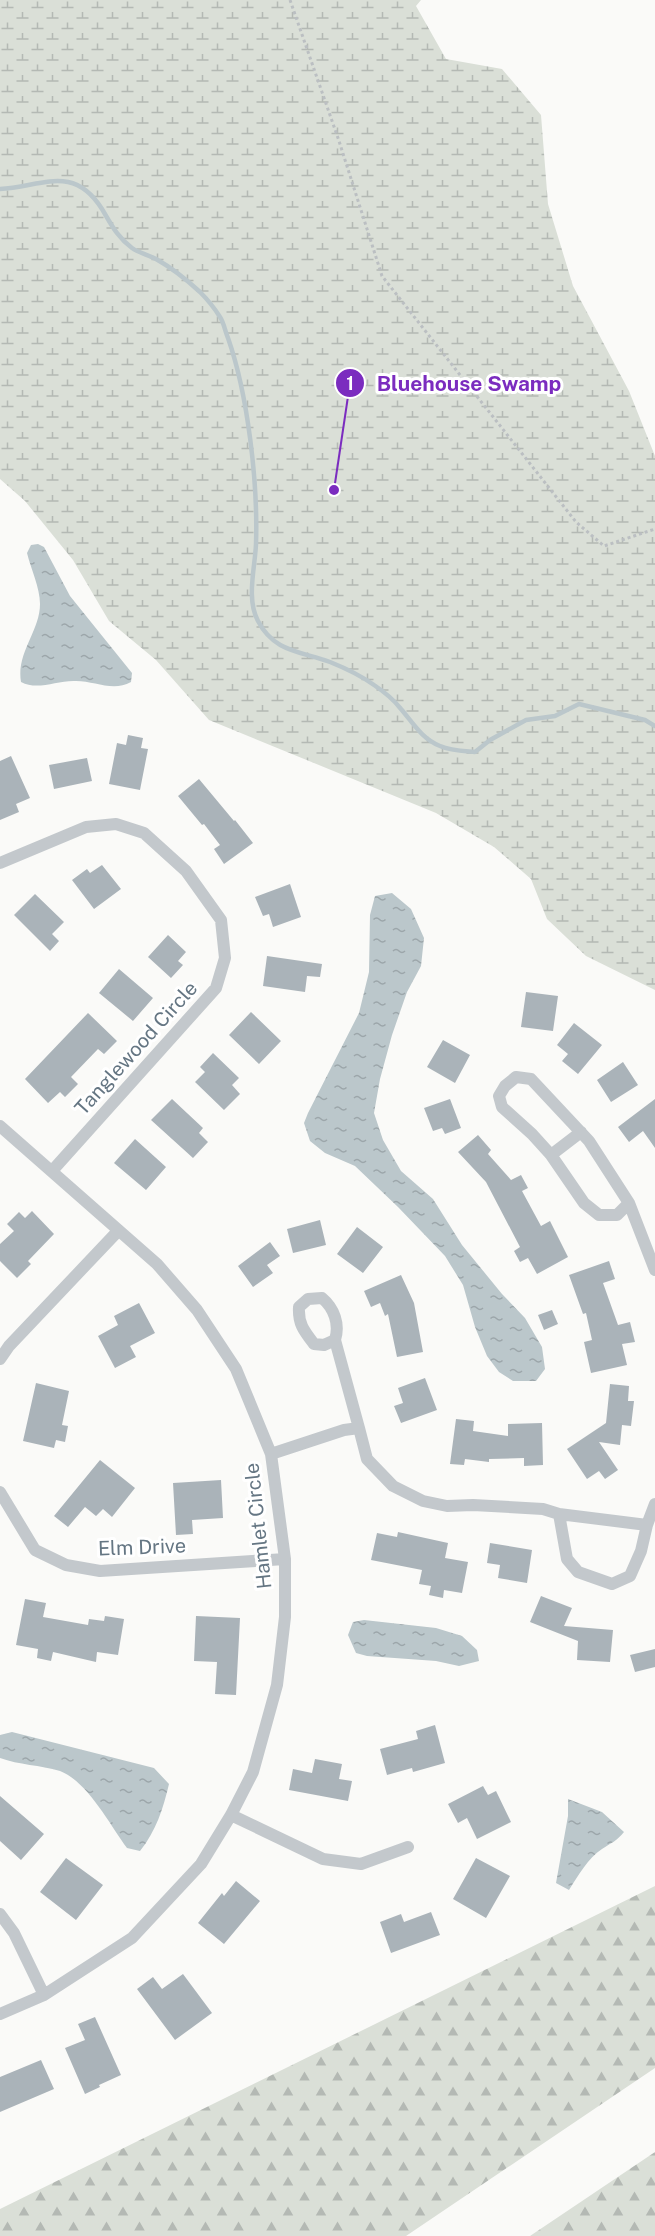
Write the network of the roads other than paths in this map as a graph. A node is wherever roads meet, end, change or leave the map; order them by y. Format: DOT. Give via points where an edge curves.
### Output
graph roads {
  1 [pos="0,863"];
  2 [pos="0,1126"];
  3 [pos="581,1132"];
  4 [pos="551,1155"];
  5 [pos="52,1171"];
  6 [pos="629,1203"];
  7 [pos="118,1231"];
  8 [pos="655,1270"];
  9 [pos="335,1340"];
  10 [pos="0,1359"];
  11 [pos="359,1428"];
  12 [pos="271,1454"];
  13 [pos="0,1492"];
  14 [pos="655,1504"];
  15 [pos="559,1514"];
  16 [pos="647,1525"];
  17 [pos="285,1559"];
  18 [pos="231,1815"];
  19 [pos="408,1847"];
  20 [pos="0,1914"];
  21 [pos="44,1995"];
  22 [pos="0,2014"];
  1 -- 5 [label="street, Tanglewood Circle" via="86,826 116,824 144,833 186,871 221,920 225,958 216,988"];
  2 -- 5 [label="street, Hamlet Circle"];
  3 -- 4 [label="street"];
  3 -- 4 [label="street" via="531,1079 516,1077 498,1096 502,1107"];
  3 -- 6 [label="street"];
  4 -- 6 [label="street" via="584,1203 599,1215 617,1215"];
  5 -- 7 [label="street, Hamlet Circle"];
  6 -- 8 [label="street"];
  7 -- 10 [label="street"];
  7 -- 12 [label="street, Hamlet Circle" via="157,1264 197,1310 236,1369"];
  9 -- 11 [label="street"];
  11 -- 12 [label="street"];
  11 -- 15 [label="street" via="367,1459 393,1486 423,1501 447,1506 543,1509"];
  12 -- 17 [label="street, Hamlet Circle"];
  13 -- 17 [label="street, Elm Drive" via="36,1550 66,1565 100,1571"];
  14 -- 16 [label="street"];
  15 -- 16 [label="street"];
  15 -- 16 [label="street" via="567,1559 578,1572 612,1584 630,1576"];
  17 -- 18 [label="street, Hamlet Circle" via="285,1617 277,1685 253,1772"];
  18 -- 19 [label="street" via="323,1859 361,1864"];
  18 -- 21 [label="street, Hamlet Circle" via="201,1864 132,1938"];
  20 -- 21 [label="street" via="14,1933"];
  21 -- 22 [label="street, Hamlet Circle"];
}
